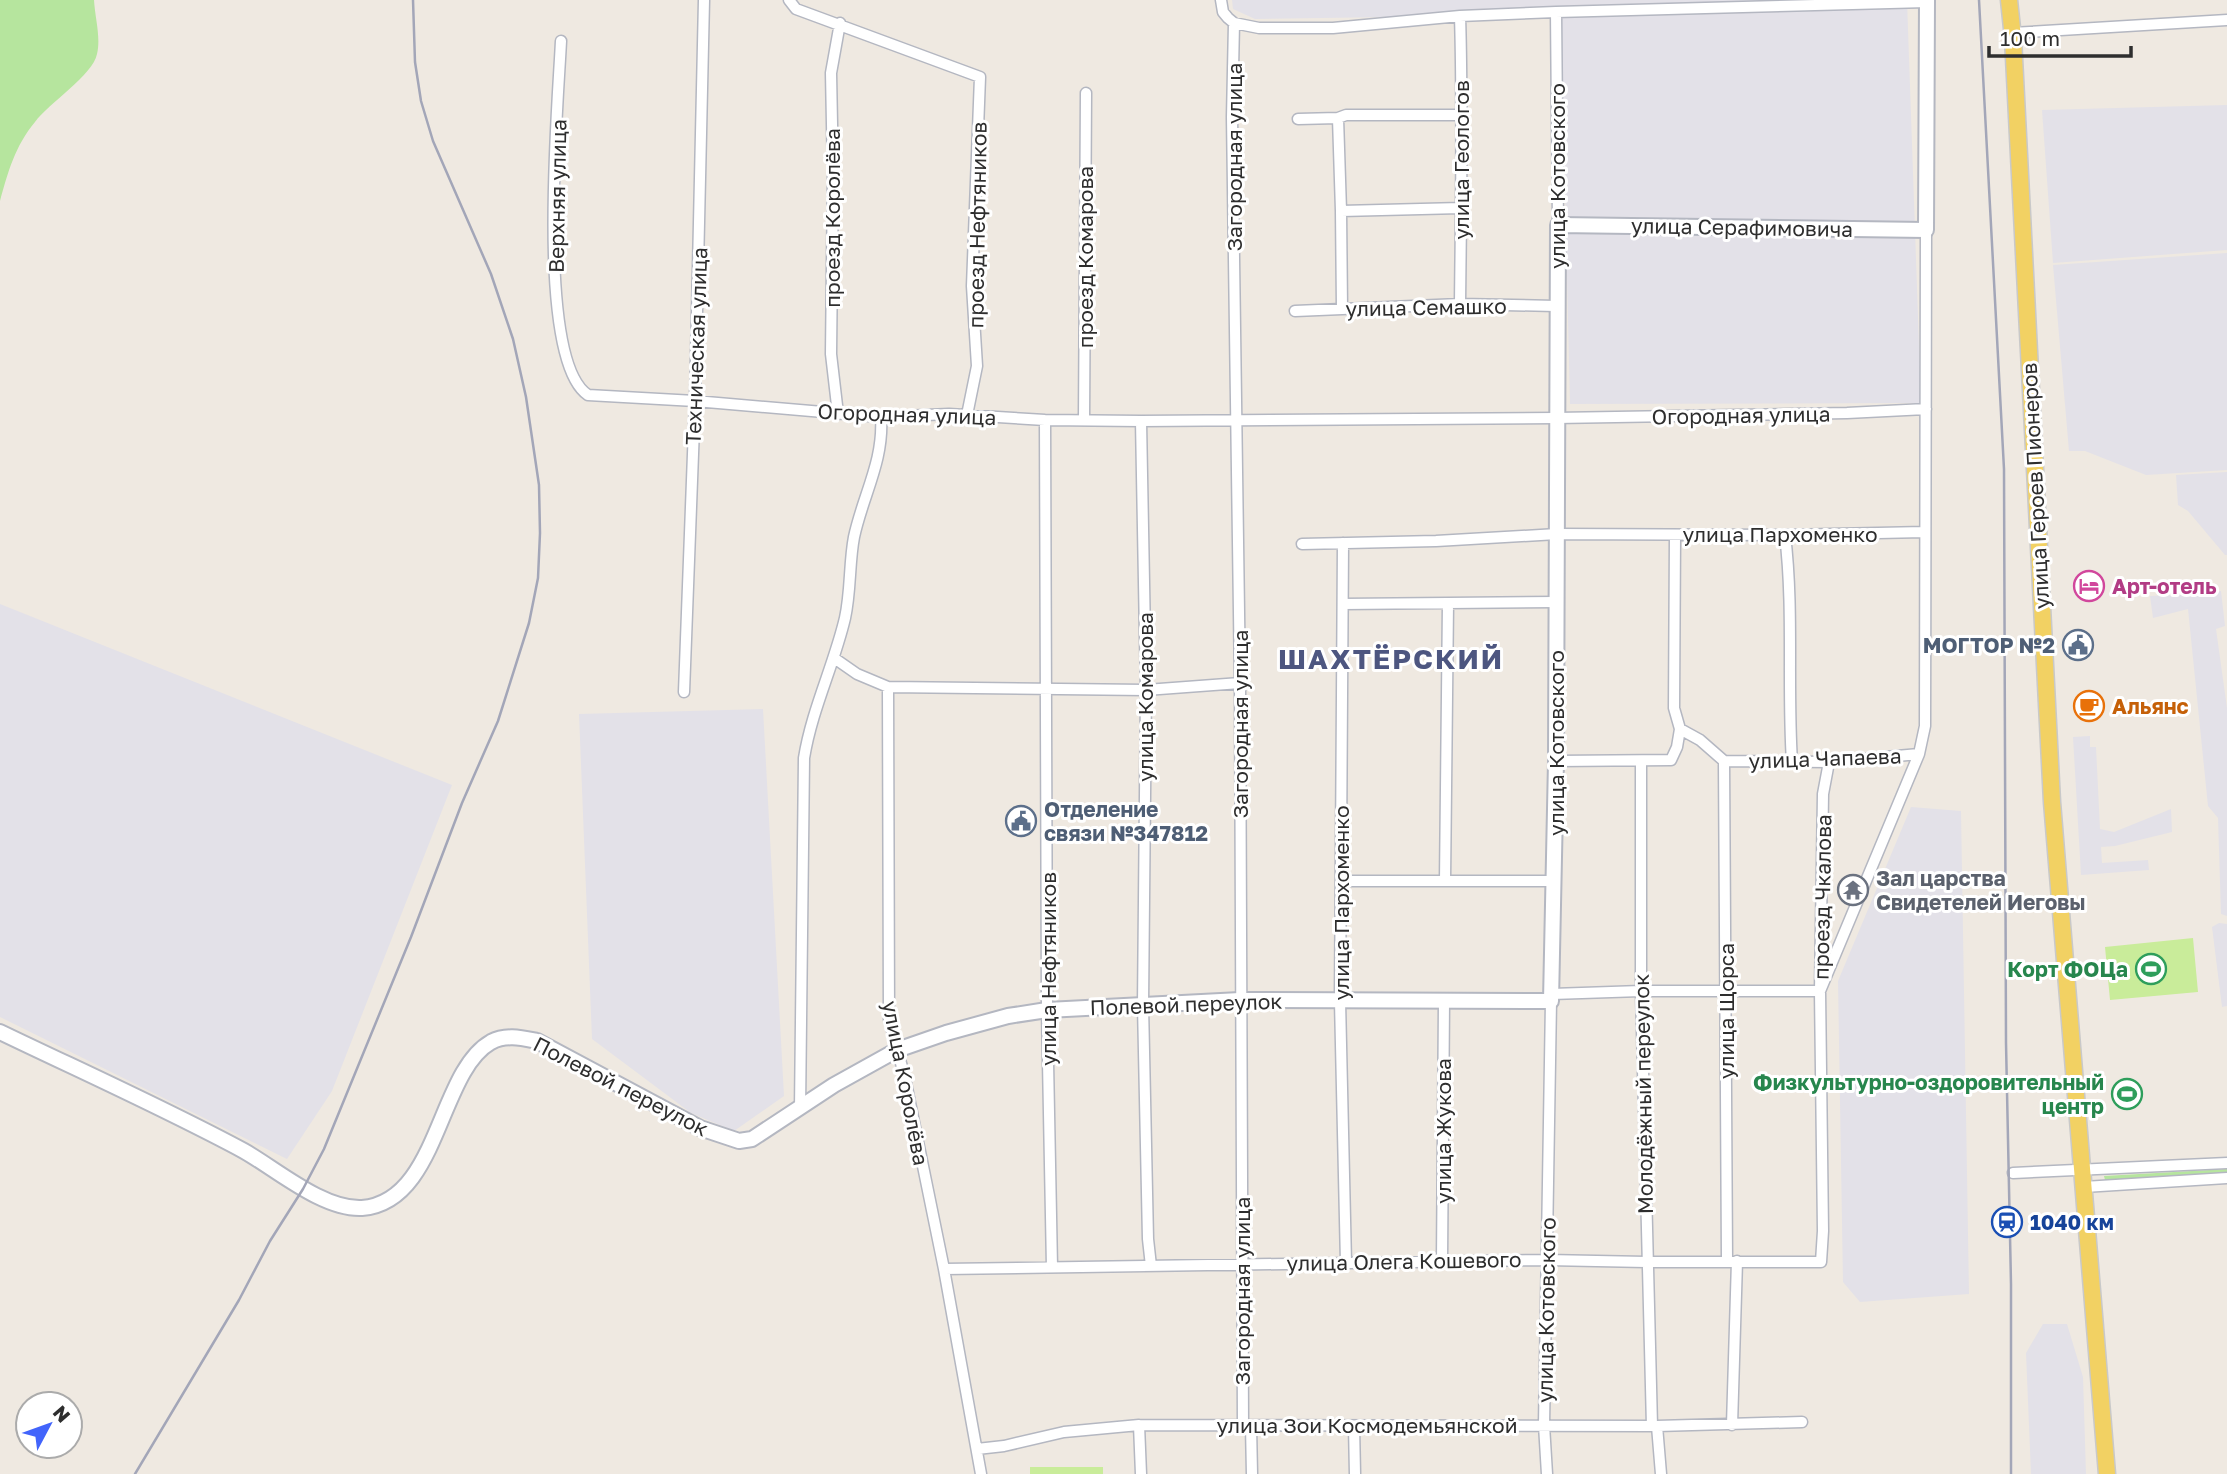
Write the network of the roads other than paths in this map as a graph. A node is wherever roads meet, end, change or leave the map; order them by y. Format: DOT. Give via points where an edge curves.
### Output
graph roads {
  1 [pos="704,0"];
  2 [pos="789,0"];
  3 [pos="1221,0"];
  4 [pos="2009,0"];
  5 [pos="1927,1"];
  6 [pos="1556,12"];
  7 [pos="1460,16"];
  8 [pos="2227,20"];
  9 [pos="840,23"];
  10 [pos="1234,23"];
  11 [pos="2012,33"];
  12 [pos="561,41"];
  13 [pos="1086,93"];
  14 [pos="1463,115"];
  15 [pos="1338,118"];
  16 [pos="1298,119"];
  17 [pos="1461,208"];
  18 [pos="1341,211"];
  19 [pos="1558,225"];
  20 [pos="1926,230"];
  21 [pos="1460,304"];
  22 [pos="1556,306"];
  23 [pos="1342,308"];
  24 [pos="1296,311"];
  25 [pos="580,390"];
  26 [pos="695,401"];
  27 [pos="1926,409"];
  28 [pos="838,414"];
  29 [pos="967,415"];
  30 [pos="881,417"];
  31 [pos="1556,418"];
  32 [pos="1237,419"];
  33 [pos="1045,420"];
  34 [pos="1084,420"];
  35 [pos="1141,421"];
  36 [pos="1924,533"];
  37 [pos="1557,534"];
  38 [pos="1675,535"];
  39 [pos="1785,535"];
  40 [pos="1343,543"];
  41 [pos="1302,544"];
  42 [pos="1557,601"];
  43 [pos="1448,603"];
  44 [pos="1343,604"];
  45 [pos="834,658"];
  46 [pos="1240,682"];
  47 [pos="888,687"];
  48 [pos="1047,688"];
  49 [pos="1146,690"];
  50 [pos="684,692"];
  51 [pos="1680,729"];
  52 [pos="1919,754"];
  53 [pos="1556,761"];
  54 [pos="1640,761"];
  55 [pos="1724,761"];
  56 [pos="1792,762"];
  57 [pos="1829,762"];
  58 [pos="1341,881"];
  59 [pos="1445,881"];
  60 [pos="1555,881"];
  61 [pos="1642,991"];
  62 [pos="1726,991"];
  63 [pos="1820,991"];
  64 [pos="1552,998"];
  65 [pos="1240,1000"];
  66 [pos="1340,1001"];
  67 [pos="1444,1001"];
  68 [pos="1143,1005"];
  69 [pos="1047,1010"];
  70 [pos="0,1032"];
  71 [pos="897,1050"];
  72 [pos="800,1109"];
  73 [pos="2227,1163"];
  74 [pos="2013,1172"];
  75 [pos="2227,1178"];
  76 [pos="2083,1179"];
  77 [pos="1547,1259"];
  78 [pos="1442,1261"];
  79 [pos="1732,1261"];
  80 [pos="1646,1262"];
  81 [pos="1821,1262"];
  82 [pos="1243,1263"];
  83 [pos="1346,1263"];
  84 [pos="1151,1266"];
  85 [pos="1052,1267"];
  86 [pos="944,1269"];
  87 [pos="1802,1422"];
  88 [pos="1139,1425"];
  89 [pos="1544,1425"];
  90 [pos="1732,1425"];
  91 [pos="1247,1426"];
  92 [pos="1354,1426"];
  93 [pos="1654,1426"];
  94 [pos="977,1449"];
  95 [pos="981,1474"];
  96 [pos="1141,1474"];
  97 [pos="1252,1474"];
  98 [pos="1355,1474"];
  99 [pos="1547,1474"];
  100 [pos="1661,1474"];
  101 [pos="2107,1474"];
  1 -- 26 [label="street, Техническая улица"];
  2 -- 9 [label="street" via="796,9"];
  3 -- 10 [label="street" via="1223,12"];
  4 -- 11 [label="main road, улица Героев Пионеров"];
  5 -- 6 [label="street"];
  5 -- 20 [label="street"];
  6 -- 7 [label="street"];
  6 -- 19 [label="street, улица Котовского"];
  7 -- 10 [label="street" via="1333,28 1259,28"];
  7 -- 14 [label="street, улица Геологов"];
  8 -- 11 [label="street"];
  9 -- 28 [label="street, проезд Королёва" via="831,73 831,354"];
  9 -- 29 [label="street, проезд Нефтяников" via="980,77 972,286 977,366"];
  10 -- 32 [label="street, Загородная улица"];
  11 -- 76 [label="main road, улица Героев Пионеров" via="2051,789"];
  12 -- 25 [label="street, Верхняя улица" via="553,254 559,324"];
  13 -- 34 [label="street, проезд Комарова"];
  14 -- 15 [label="street"];
  14 -- 17 [label="street, улица Геологов"];
  15 -- 16 [label="street"];
  15 -- 18 [label="street"];
  17 -- 18 [label="street"];
  17 -- 21 [label="street, улица Геологов"];
  18 -- 23 [label="street"];
  19 -- 20 [label="street, улица Серафимовича"];
  19 -- 22 [label="street, улица Котовского"];
  20 -- 27 [label="street"];
  21 -- 22 [label="street, улица Семашко"];
  21 -- 23 [label="street, улица Семашко"];
  22 -- 31 [label="street, улица Котовского"];
  23 -- 24 [label="street, улица Семашко"];
  25 -- 26 [label="street, Огородная улица" via="599,397"];
  26 -- 28 [label="street, Огородная улица"];
  26 -- 50 [label="street, Техническая улица"];
  27 -- 31 [label="street, Огородная улица"];
  27 -- 36 [label="street"];
  28 -- 30 [label="street, Огородная улица"];
  29 -- 30 [label="street, Огородная улица"];
  29 -- 33 [label="street, Огородная улица"];
  30 -- 45 [label="street" via="880,453 854,537 845,616"];
  31 -- 32 [label="street, Огородная улица"];
  31 -- 37 [label="street, улица Котовского"];
  32 -- 35 [label="street, Огородная улица"];
  32 -- 46 [label="street, Загородная улица"];
  33 -- 34 [label="street, Огородная улица"];
  33 -- 48 [label="street, улица Нефтяников"];
  34 -- 35 [label="street, Огородная улица"];
  35 -- 49 [label="street, улица Комарова"];
  36 -- 39 [label="street, улица Пархоменко"];
  36 -- 52 [label="street" via="1926,691"];
  37 -- 38 [label="street, улица Пархоменко"];
  37 -- 40 [label="street, улица Пархоменко"];
  37 -- 42 [label="street, улица Котовского"];
  38 -- 39 [label="street, улица Пархоменко"];
  38 -- 51 [label="street" via="1674,708"];
  39 -- 56 [label="street" via="1791,582"];
  40 -- 41 [label="street, улица Пархоменко"];
  40 -- 44 [label="street, улица Пархоменко"];
  42 -- 43 [label="street"];
  42 -- 53 [label="street, улица Котовского"];
  43 -- 44 [label="street"];
  43 -- 59 [label="street"];
  44 -- 58 [label="street, улица Пархоменко"];
  45 -- 47 [label="street"];
  45 -- 72 [label="street" via="804,758"];
  46 -- 49 [label="street"];
  46 -- 65 [label="street, Загородная улица"];
  47 -- 48 [label="street"];
  47 -- 71 [label="street, улица Королёва" via="888,1008"];
  48 -- 49 [label="street"];
  48 -- 69 [label="street, улица Нефтяников"];
  49 -- 68 [label="street, улица Комарова"];
  51 -- 54 [label="street" via="1671,760"];
  51 -- 55 [label="street, улица Чапаева"];
  52 -- 57 [label="street, улица Чапаева"];
  52 -- 63 [label="street, проезд Чкалова"];
  53 -- 54 [label="street"];
  53 -- 60 [label="street, улица Котовского"];
  54 -- 61 [label="street, Молодёжный переулок"];
  55 -- 56 [label="street, улица Чапаева"];
  55 -- 62 [label="street, улица Щорса"];
  56 -- 57 [label="street, улица Чапаева"];
  57 -- 63 [label="street, проезд Чкалова" via="1823,794"];
  58 -- 59 [label="street"];
  58 -- 66 [label="street, улица Пархоменко"];
  59 -- 60 [label="street"];
  60 -- 64 [label="street, улица Котовского"];
  61 -- 62 [label="street, Полевой переулок"];
  61 -- 64 [label="street, Полевой переулок"];
  61 -- 80 [label="street, Молодёжный переулок"];
  62 -- 63 [label="street, Полевой переулок"];
  62 -- 79 [label="street, улица Щорса"];
  63 -- 81 [label="street, проезд Чкалова"];
  64 -- 67 [label="street, Полевой переулок"];
  64 -- 77 [label="street, улица Котовского"];
  65 -- 66 [label="street, Полевой переулок"];
  65 -- 68 [label="street, Полевой переулок"];
  65 -- 82 [label="street, Загородная улица"];
  66 -- 67 [label="street, Полевой переулок"];
  66 -- 83 [label="street, улица Пархоменко"];
  67 -- 78 [label="street, улица Жукова"];
  68 -- 69 [label="street, Полевой переулок"];
  68 -- 84 [label="street, улица Комарова"];
  69 -- 71 [label="street, Полевой переулок" via="975,1024"];
  69 -- 85 [label="street, улица Нефтяников"];
  70 -- 72 [label="street, Полевой переулок" via="244,1151 303,1189 354,1207 377,1205 406,1183 429,1150 477,1054 491,1042 508,1037 548,1046 724,1138 752,1139"];
  71 -- 72 [label="street, Полевой переулок"];
  71 -- 86 [label="street, улица Королёва"];
  73 -- 76 [label="street"];
  74 -- 76 [label="street"];
  75 -- 76 [label="street"];
  76 -- 101 [label="main road, улица Героев Пионеров"];
  77 -- 78 [label="street, улица Олега Кошевого"];
  77 -- 80 [label="street, улица Олега Кошевого"];
  77 -- 89 [label="street, улица Котовского"];
  78 -- 83 [label="street, улица Олега Кошевого"];
  79 -- 80 [label="street, улица Олега Кошевого"];
  79 -- 81 [label="street, улица Олега Кошевого"];
  79 -- 90 [label="street, улица Щорса"];
  80 -- 93 [label="street, Молодёжный переулок"];
  82 -- 83 [label="street, улица Олега Кошевого"];
  82 -- 84 [label="street, улица Олега Кошевого"];
  82 -- 91 [label="street, Загородная улица"];
  84 -- 85 [label="street, улица Олега Кошевого"];
  85 -- 86 [label="street, улица Олега Кошевого"];
  86 -- 94 [label="street, улица Королёва"];
  87 -- 90 [label="street, улица Зои Космодемьянской"];
  88 -- 91 [label="street, улица Зои Космодемьянской"];
  88 -- 94 [label="street, улица Зои Космодемьянской" via="1064,1432"];
  88 -- 96 [label="street"];
  89 -- 92 [label="street, улица Зои Космодемьянской"];
  89 -- 93 [label="street, улица Зои Космодемьянской"];
  89 -- 99 [label="street, улица Котовского"];
  90 -- 93 [label="street, улица Зои Космодемьянской"];
  91 -- 92 [label="street, улица Зои Космодемьянской"];
  91 -- 97 [label="street, Загородная улица"];
  92 -- 98 [label="street"];
  93 -- 100 [label="street"];
  94 -- 95 [label="street, улица Королёва"];
}
